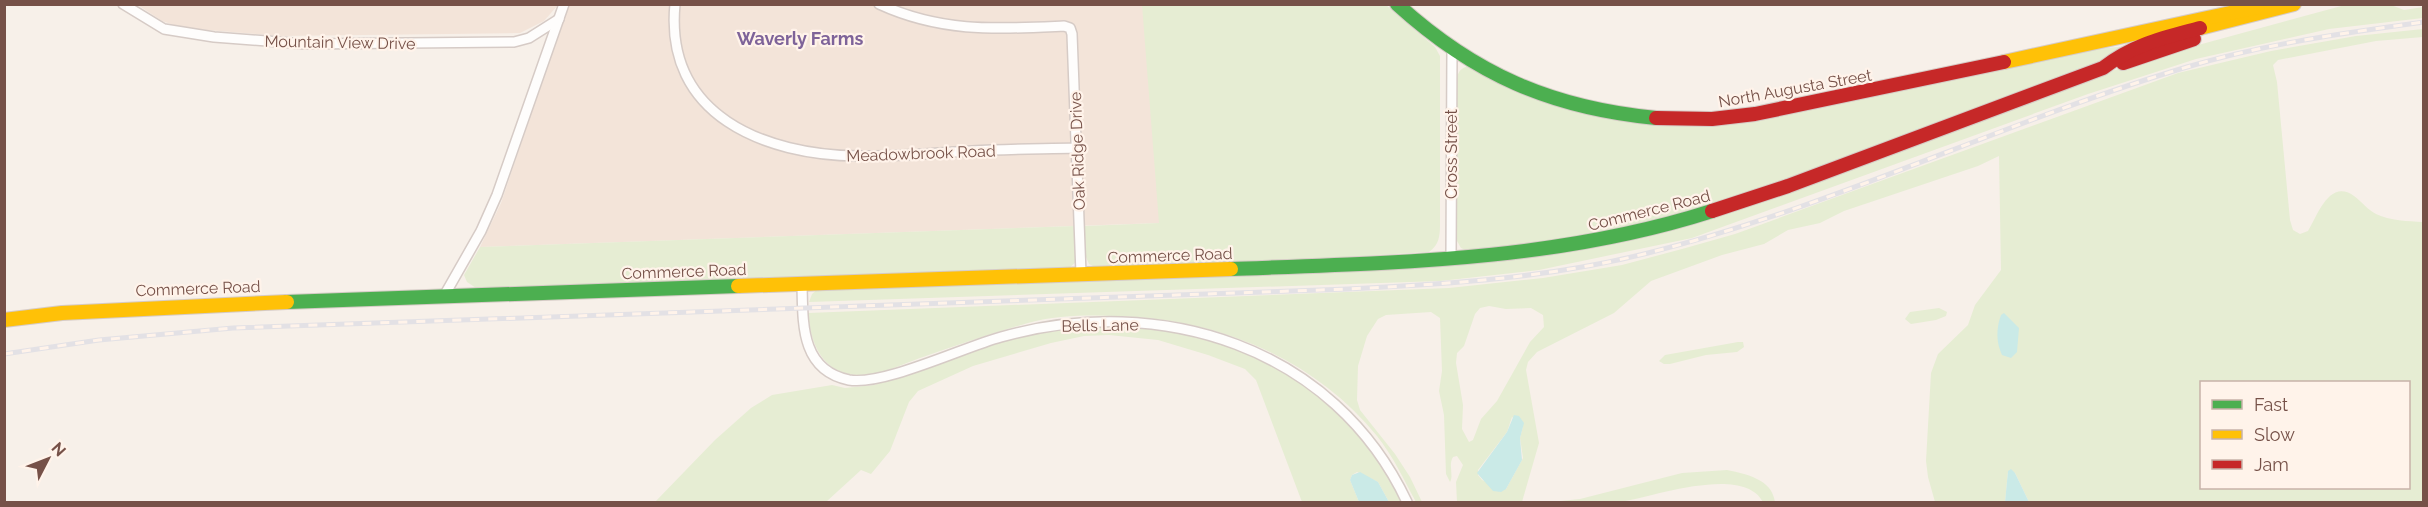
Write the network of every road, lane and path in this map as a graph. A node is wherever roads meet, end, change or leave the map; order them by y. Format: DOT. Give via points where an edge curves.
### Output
graph roads {
  1 [pos="123,4"];
  2 [pos="564,4"];
  3 [pos="675,4"];
  4 [pos="879,4"];
  5 [pos="1398,4"];
  6 [pos="2294,4"];
  7 [pos="559,19"];
  8 [pos="2233,19"];
  9 [pos="2146,42"];
  10 [pos="2079,47"];
  11 [pos="1452,48"];
  12 [pos="2103,68"];
  13 [pos="1077,148"];
  14 [pos="1451,260"];
  15 [pos="1081,274"];
  16 [pos="802,284"];
  17 [pos="444,296"];
  18 [pos="4,320"];
  19 [pos="1407,502"];
  1 -- 7 [label="street, Mountain View Drive" via="173,32 305,44 514,42 529,38"];
  2 -- 7 [label="street"];
  3 -- 13 [label="street, Meadowbrook Road" via="676,47 688,81 713,112 752,136 804,150 858,156"];
  4 -- 13 [label="street, Oak Ridge Drive" via="920,20 960,27 1070,28"];
  5 -- 11 [label="main road, North Augusta Street"];
  6 -- 8 [label="main road, Commerce Road"];
  6 -- 10 [label="main road, North Augusta Street" via="2251,8"];
  7 -- 17 [label="street" via="490,212"];
  8 -- 9 [label="main road, Commerce Road"];
  8 -- 12 [label="main road" via="2201,37"];
  9 -- 10 [label="main road, North Augusta Street"];
  9 -- 12 [label="main road, Commerce Road"];
  10 -- 11 [label="main road, North Augusta Street" via="1790,108 1694,120 1625,115 1562,101 1509,81"];
  11 -- 14 [label="street, Cross Street"];
  12 -- 14 [label="main road, Commerce Road" via="1808,179 1674,224 1565,247"];
  13 -- 15 [label="street, Oak Ridge Drive"];
  14 -- 15 [label="main road, Commerce Road"];
  15 -- 16 [label="main road, Commerce Road"];
  16 -- 17 [label="main road, Commerce Road"];
  16 -- 19 [label="street, Bells Lane" via="804,329 812,355 823,367 849,380 875,379 1008,335 1073,324 1121,322 1161,326 1247,348 1294,373 1334,402 1377,450"];
  17 -- 18 [label="main road, Commerce Road" via="156,306"];
}
